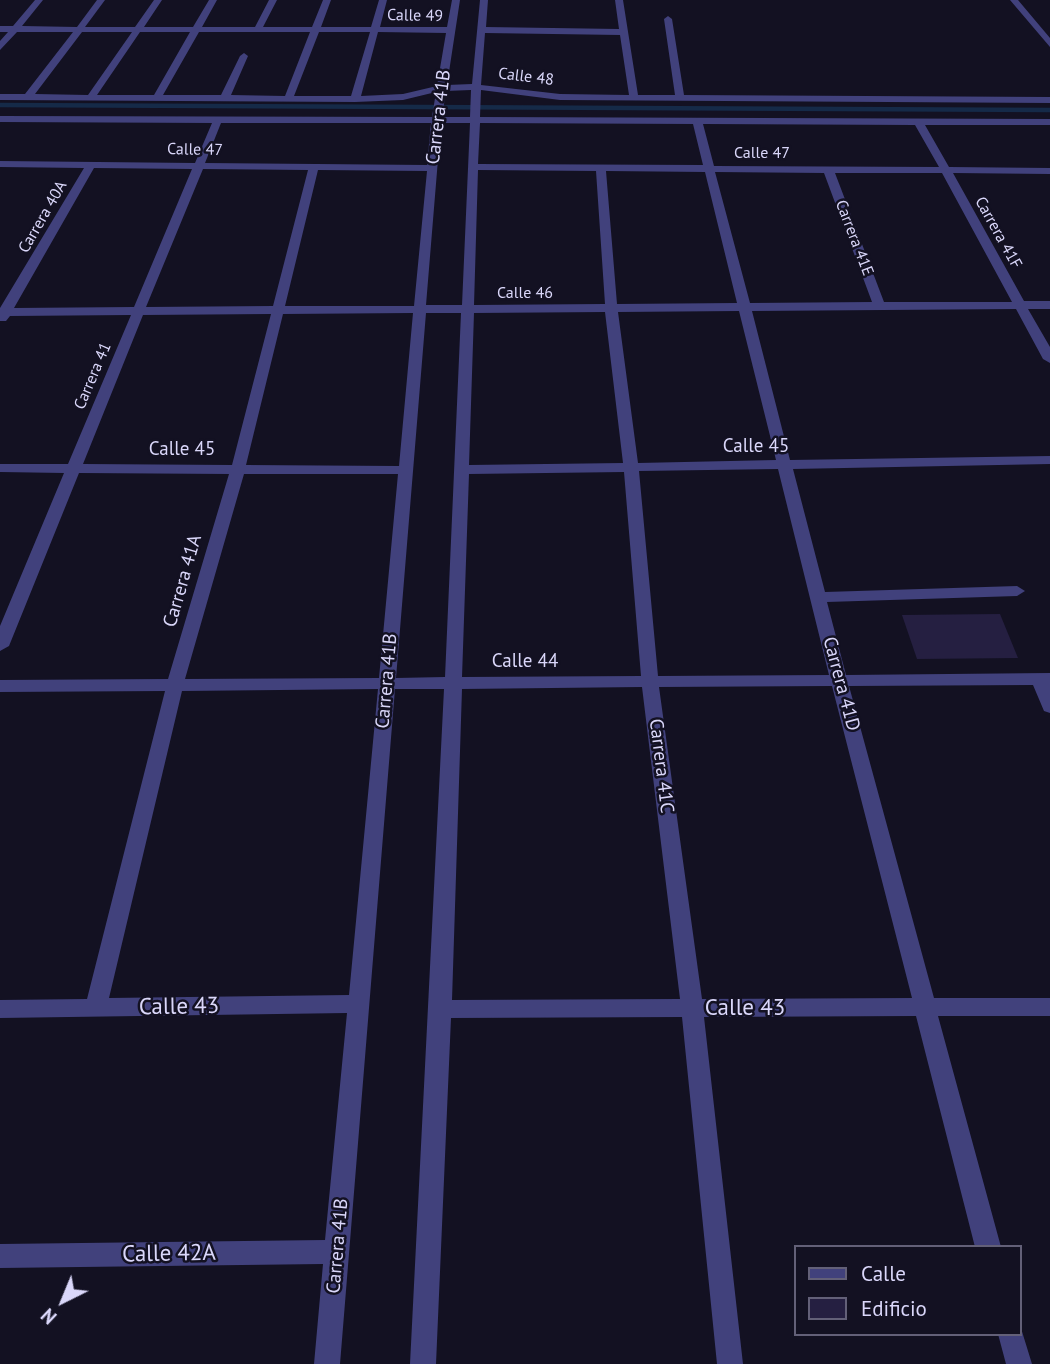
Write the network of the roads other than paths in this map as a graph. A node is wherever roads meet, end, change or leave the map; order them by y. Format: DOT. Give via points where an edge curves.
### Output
graph roads {
  1 [pos="39,0"];
  2 [pos="100,0"];
  3 [pos="158,0"];
  4 [pos="214,0"];
  5 [pos="273,0"];
  6 [pos="327,0"];
  7 [pos="383,0"];
  8 [pos="456,0"];
  9 [pos="484,0"];
  10 [pos="620,0"];
  11 [pos="1014,0"];
  12 [pos="668,19"];
  13 [pos="0,29"];
  14 [pos="15,29"];
  15 [pos="81,29"];
  16 [pos="139,29"];
  17 [pos="197,29"];
  18 [pos="258,29"];
  19 [pos="314,29"];
  20 [pos="374,29"];
  21 [pos="451,30"];
  22 [pos="481,30"];
  23 [pos="624,32"];
  24 [pos="1050,44"];
  25 [pos="0,47"];
  26 [pos="243,56"];
  27 [pos="476,91"];
  28 [pos="0,97"];
  29 [pos="28,97"];
  30 [pos="635,97"];
  31 [pos="90,98"];
  32 [pos="158,98"];
  33 [pos="225,98"];
  34 [pos="680,98"];
  35 [pos="288,99"];
  36 [pos="355,99"];
  37 [pos="1050,100"];
  38 [pos="439,104"];
  39 [pos="476,116"];
  40 [pos="0,119"];
  41 [pos="218,119"];
  42 [pos="697,120"];
  43 [pos="919,121"];
  44 [pos="1050,122"];
  45 [pos="0,164"];
  46 [pos="91,165"];
  47 [pos="199,165"];
  48 [pos="314,167"];
  49 [pos="475,167"];
  50 [pos="432,168"];
  51 [pos="601,168"];
  52 [pos="711,169"];
  53 [pos="828,169"];
  54 [pos="946,170"];
  55 [pos="1050,171"];
  56 [pos="1020,305"];
  57 [pos="1050,305"];
  58 [pos="879,306"];
  59 [pos="744,307"];
  60 [pos="611,308"];
  61 [pos="420,309"];
  62 [pos="469,309"];
  63 [pos="280,310"];
  64 [pos="140,311"];
  65 [pos="2,315"];
  66 [pos="1050,359"];
  67 [pos="1050,460"];
  68 [pos="785,466"];
  69 [pos="631,467"];
  70 [pos="0,468"];
  71 [pos="74,468"];
  72 [pos="238,469"];
  73 [pos="406,470"];
  74 [pos="461,470"];
  75 [pos="1017,591"];
  76 [pos="818,597"];
  77 [pos="0,646"];
  78 [pos="1044,679"];
  79 [pos="839,680"];
  80 [pos="650,682"];
  81 [pos="452,683"];
  82 [pos="387,684"];
  83 [pos="175,685"];
  84 [pos="0,686"];
  85 [pos="1050,707"];
  86 [pos="359,1004"];
  87 [pos="1050,1007"];
  88 [pos="96,1008"];
  89 [pos="692,1008"];
  90 [pos="927,1008"];
  91 [pos="0,1009"];
  92 [pos="441,1009"];
  93 [pos="988,1245"];
  94 [pos="337,1252"];
  95 [pos="0,1256"];
  96 [pos="1011,1336"];
  97 [pos="327,1364"];
  98 [pos="423,1364"];
  99 [pos="730,1364"];
  100 [pos="1018,1364"];
  1 -- 14 [label="street"];
  2 -- 15 [label="street"];
  3 -- 16 [label="street"];
  4 -- 17 [label="street"];
  5 -- 18 [label="street"];
  6 -- 19 [label="street"];
  7 -- 20 [label="street"];
  8 -- 21 [label="street, Carrera 41B"];
  9 -- 22 [label="street, Carrera 41B"];
  10 -- 23 [label="street"];
  11 -- 24 [label="street"];
  12 -- 34 [label="street"];
  13 -- 14 [label="street, Calle 49"];
  14 -- 15 [label="street, Calle 49"];
  14 -- 25 [label="street"];
  15 -- 16 [label="street, Calle 49"];
  15 -- 29 [label="street"];
  16 -- 17 [label="street, Calle 49"];
  16 -- 31 [label="street"];
  17 -- 18 [label="street, Calle 49"];
  17 -- 32 [label="street"];
  18 -- 19 [label="street, Calle 49"];
  19 -- 20 [label="street, Calle 49"];
  19 -- 35 [label="street"];
  20 -- 21 [label="street, Calle 49"];
  20 -- 36 [label="street"];
  21 -- 38 [label="street, Carrera 41B"];
  22 -- 23 [label="street"];
  22 -- 27 [label="street, Carrera 41B"];
  23 -- 30 [label="street"];
  26 -- 33 [label="street"];
  27 -- 30 [label="street, Calle 48"];
  27 -- 38 [label="street, Calle 48"];
  27 -- 39 [label="street, Carrera 41B"];
  28 -- 29 [label="street, Calle 48"];
  29 -- 31 [label="street, Calle 48"];
  30 -- 34 [label="street, Calle 48"];
  31 -- 32 [label="street, Calle 48"];
  32 -- 33 [label="street, Calle 48"];
  33 -- 35 [label="street, Calle 48"];
  34 -- 37 [label="street, Calle 48"];
  35 -- 36 [label="street, Calle 48"];
  36 -- 38 [label="street, Calle 48" via="403,97"];
  38 -- 39 [label="street, Calle 48"];
  38 -- 41 [label="street, Calle 48"];
  38 -- 50 [label="street, Carrera 41B"];
  39 -- 42 [label="street, Calle 48"];
  39 -- 49 [label="street, Carrera 41B"];
  40 -- 41 [label="street, Calle 48"];
  41 -- 47 [label="street, Carrera 41"];
  42 -- 43 [label="street, Calle 48"];
  42 -- 52 [label="street, Carrera 41D"];
  43 -- 44 [label="street, Calle 48"];
  43 -- 54 [label="street, Carrera 41F"];
  45 -- 46 [label="street, Calle 47"];
  46 -- 47 [label="street, Calle 47"];
  46 -- 65 [label="street, Carrera 40A"];
  47 -- 48 [label="street, Calle 47"];
  47 -- 64 [label="street, Carrera 41"];
  48 -- 50 [label="street, Calle 47"];
  48 -- 63 [label="street, Carrera 41A"];
  49 -- 51 [label="street, Calle 47"];
  49 -- 62 [label="street, Carrera 41B"];
  50 -- 61 [label="street, Carrera 41B"];
  51 -- 52 [label="street, Calle 47"];
  51 -- 60 [label="street, Carrera 41C"];
  52 -- 53 [label="street, Calle 47"];
  52 -- 59 [label="street, Carrera 41D"];
  53 -- 54 [label="street, Calle 47"];
  53 -- 58 [label="street, Carrera 41E"];
  54 -- 55 [label="street, Calle 47"];
  54 -- 56 [label="street, Carrera 41F"];
  56 -- 57 [label="street, Calle 46"];
  56 -- 58 [label="street, Calle 46"];
  56 -- 66 [label="street, Carrera 41F"];
  58 -- 59 [label="street, Calle 46"];
  59 -- 60 [label="street, Calle 46"];
  59 -- 68 [label="street, Carrera 41D"];
  60 -- 62 [label="street, Calle 46"];
  60 -- 69 [label="street, Carrera 41C"];
  61 -- 62 [label="street, Calle 46"];
  61 -- 63 [label="street, Calle 46"];
  61 -- 73 [label="street, Carrera 41B"];
  62 -- 74 [label="street, Carrera 41B"];
  63 -- 64 [label="street, Calle 46"];
  63 -- 72 [label="street, Carrera 41A"];
  64 -- 65 [label="street, Calle 46"];
  64 -- 71 [label="street, Carrera 41"];
  67 -- 68 [label="street, Calle 45"];
  68 -- 69 [label="street, Calle 45"];
  68 -- 76 [label="street, Carrera 41D"];
  69 -- 74 [label="street, Calle 45"];
  69 -- 80 [label="street, Carrera 41C"];
  70 -- 71 [label="street, Calle 45"];
  71 -- 72 [label="street, Calle 45"];
  71 -- 77 [label="street, Carrera 41"];
  72 -- 73 [label="street, Calle 45"];
  72 -- 83 [label="street, Carrera 41A"];
  73 -- 82 [label="street, Carrera 41B"];
  74 -- 81 [label="street, Carrera 41B"];
  75 -- 76 [label="street"];
  76 -- 79 [label="street, Carrera 41D"];
  78 -- 79 [label="street, Calle 44"];
  78 -- 85 [label="street"];
  79 -- 80 [label="street, Calle 44"];
  79 -- 90 [label="street, Carrera 41D"];
  80 -- 81 [label="street, Calle 44"];
  80 -- 89 [label="street, Carrera 41C"];
  81 -- 82 [label="street, Calle 44"];
  81 -- 92 [label="street, Carrera 41B"];
  82 -- 83 [label="street, Calle 44"];
  82 -- 86 [label="street, Carrera 41B"];
  83 -- 84 [label="street, Calle 44"];
  83 -- 88 [label="street, Carrera 41A"];
  86 -- 88 [label="street, Calle 43"];
  86 -- 94 [label="street, Carrera 41B"];
  87 -- 90 [label="street, Calle 43"];
  88 -- 91 [label="street, Calle 43"];
  89 -- 90 [label="street, Calle 43"];
  89 -- 92 [label="street, Calle 43"];
  89 -- 99 [label="street, Carrera 41C"];
  90 -- 93 [label="street, Carrera 41D"];
  92 -- 98 [label="street, Carrera 41B"];
  94 -- 95 [label="street, Calle 42A"];
  94 -- 97 [label="street, Carrera 41B"];
  96 -- 100 [label="street"];
}
